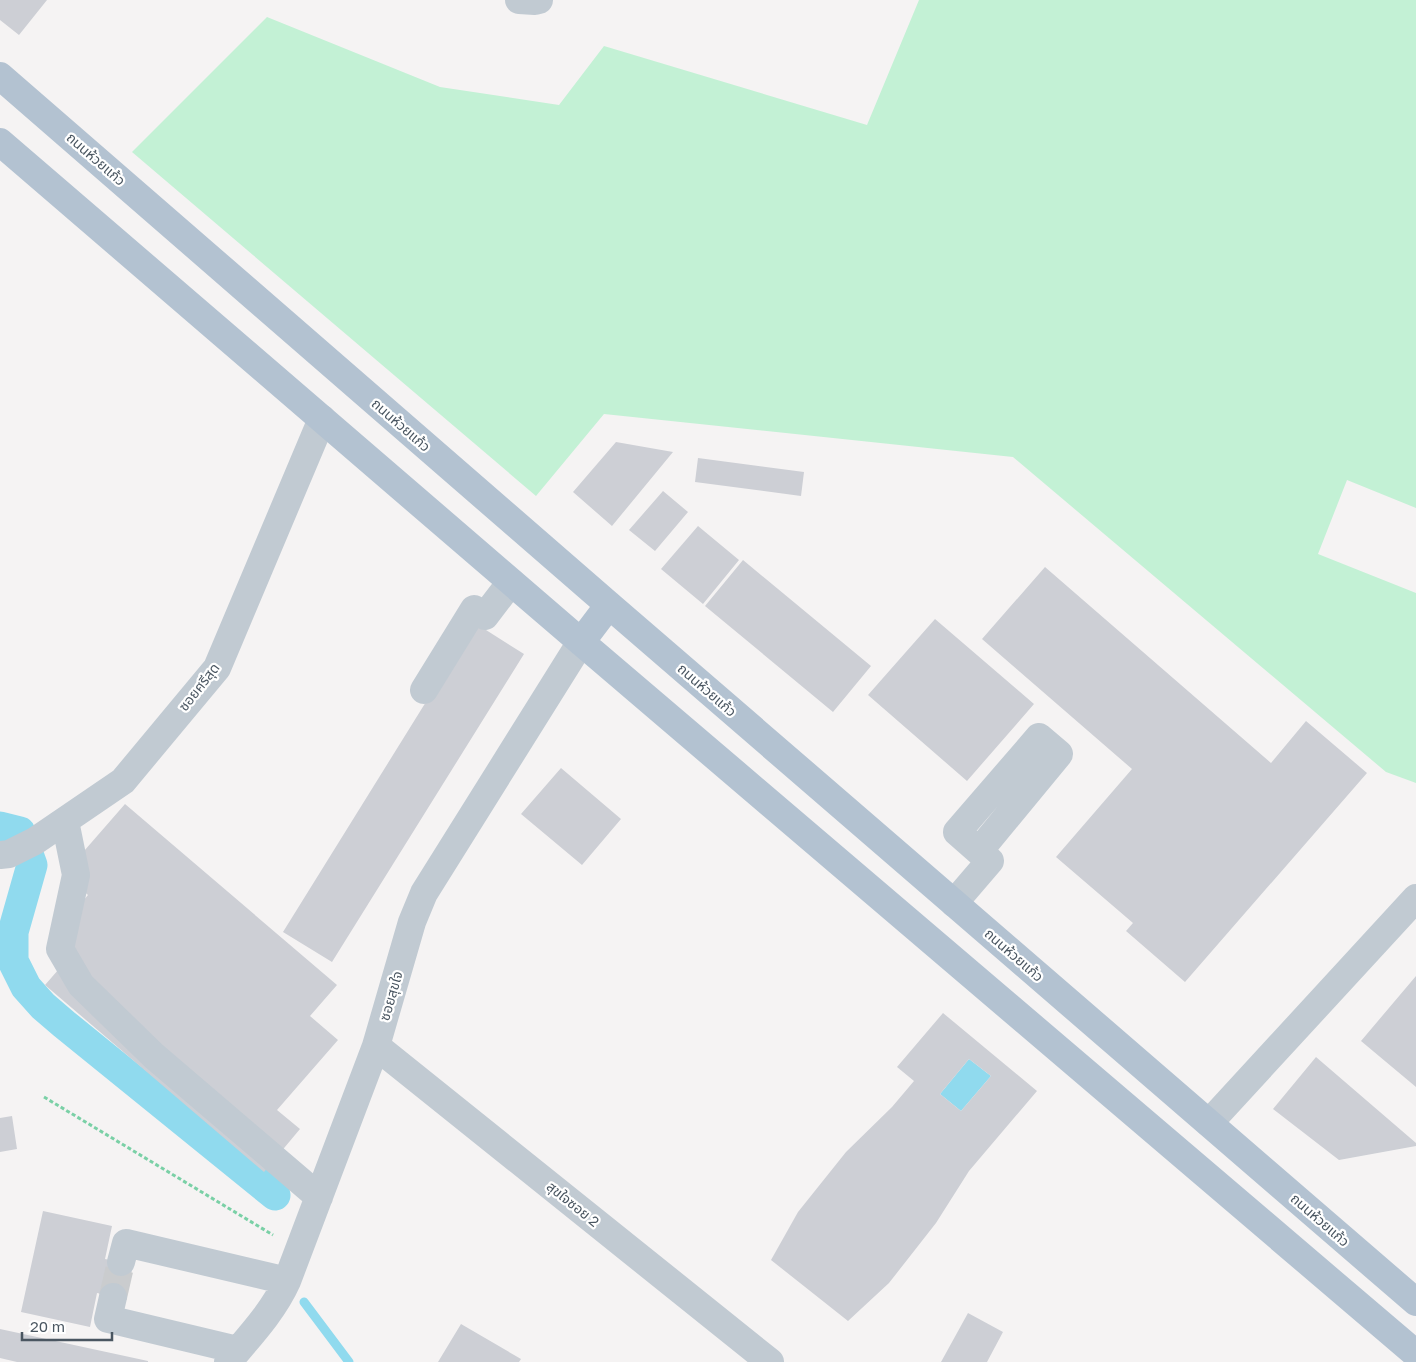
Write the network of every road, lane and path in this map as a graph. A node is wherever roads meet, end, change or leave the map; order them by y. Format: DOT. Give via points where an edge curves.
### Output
graph roads {
  1 [pos="519,0"];
  2 [pos="540,0"];
  3 [pos="0,76"];
  4 [pos="0,142"];
  5 [pos="322,419"];
  6 [pos="511,582"];
  7 [pos="609,606"];
  8 [pos="580,642"];
  9 [pos="424,690"];
  10 [pos="65,821"];
  11 [pos="979,851"];
  12 [pos="4,854"];
  13 [pos="1416,898"];
  14 [pos="954,903"];
  15 [pos="376,1046"];
  16 [pos="44,1097"];
  17 [pos="1209,1123"];
  18 [pos="319,1197"];
  19 [pos="299,1251"];
  20 [pos="121,1262"];
  21 [pos="286,1282"];
  22 [pos="113,1297"];
  23 [pos="1416,1302"];
  24 [pos="1416,1354"];
  25 [pos="233,1356"];
  26 [pos="770,1362"];
  1 -- 2 [label="street"];
  3 -- 7 [label="main road, ถนนห้วยแก้ว"];
  4 -- 5 [label="main road"];
  5 -- 6 [label="main road"];
  5 -- 10 [label="street, ซอยศรีสุด" via="217,668 123,780"];
  6 -- 8 [label="main road"];
  6 -- 9 [label="street" via="482,621 474,609"];
  7 -- 8 [label="main road"];
  7 -- 14 [label="main road, ถนนห้วยแก้ว"];
  8 -- 15 [label="street, ซอยสุขใจ" via="424,893 412,922"];
  8 -- 24 [label="main road"];
  10 -- 12 [label="street, ซอยศรีสุด" via="35,841"];
  10 -- 18 [label="street" via="76,875 60,950 81,985 154,1056"];
  11 -- 11 [label="street" via="1059,754 1039,737 957,832"];
  11 -- 14 [label="street" via="990,861"];
  13 -- 17 [label="street"];
  14 -- 17 [label="main road, ถนนห้วยแก้ว"];
  15 -- 18 [label="street, ซอยสุขใจ"];
  15 -- 26 [label="street, สุขใจซอย 2"];
  16 -- 19 [label="path"];
  17 -- 23 [label="main road, ถนนห้วยแก้ว"];
  18 -- 19 [label="street, ซอยสุขใจ"];
  19 -- 21 [label="street, ซอยสุขใจ"];
  20 -- 21 [label="street" via="126,1243"];
  21 -- 25 [label="street, ซอยสุขใจ" via="265,1318"];
  22 -- 25 [label="street" via="108,1320"];
}
